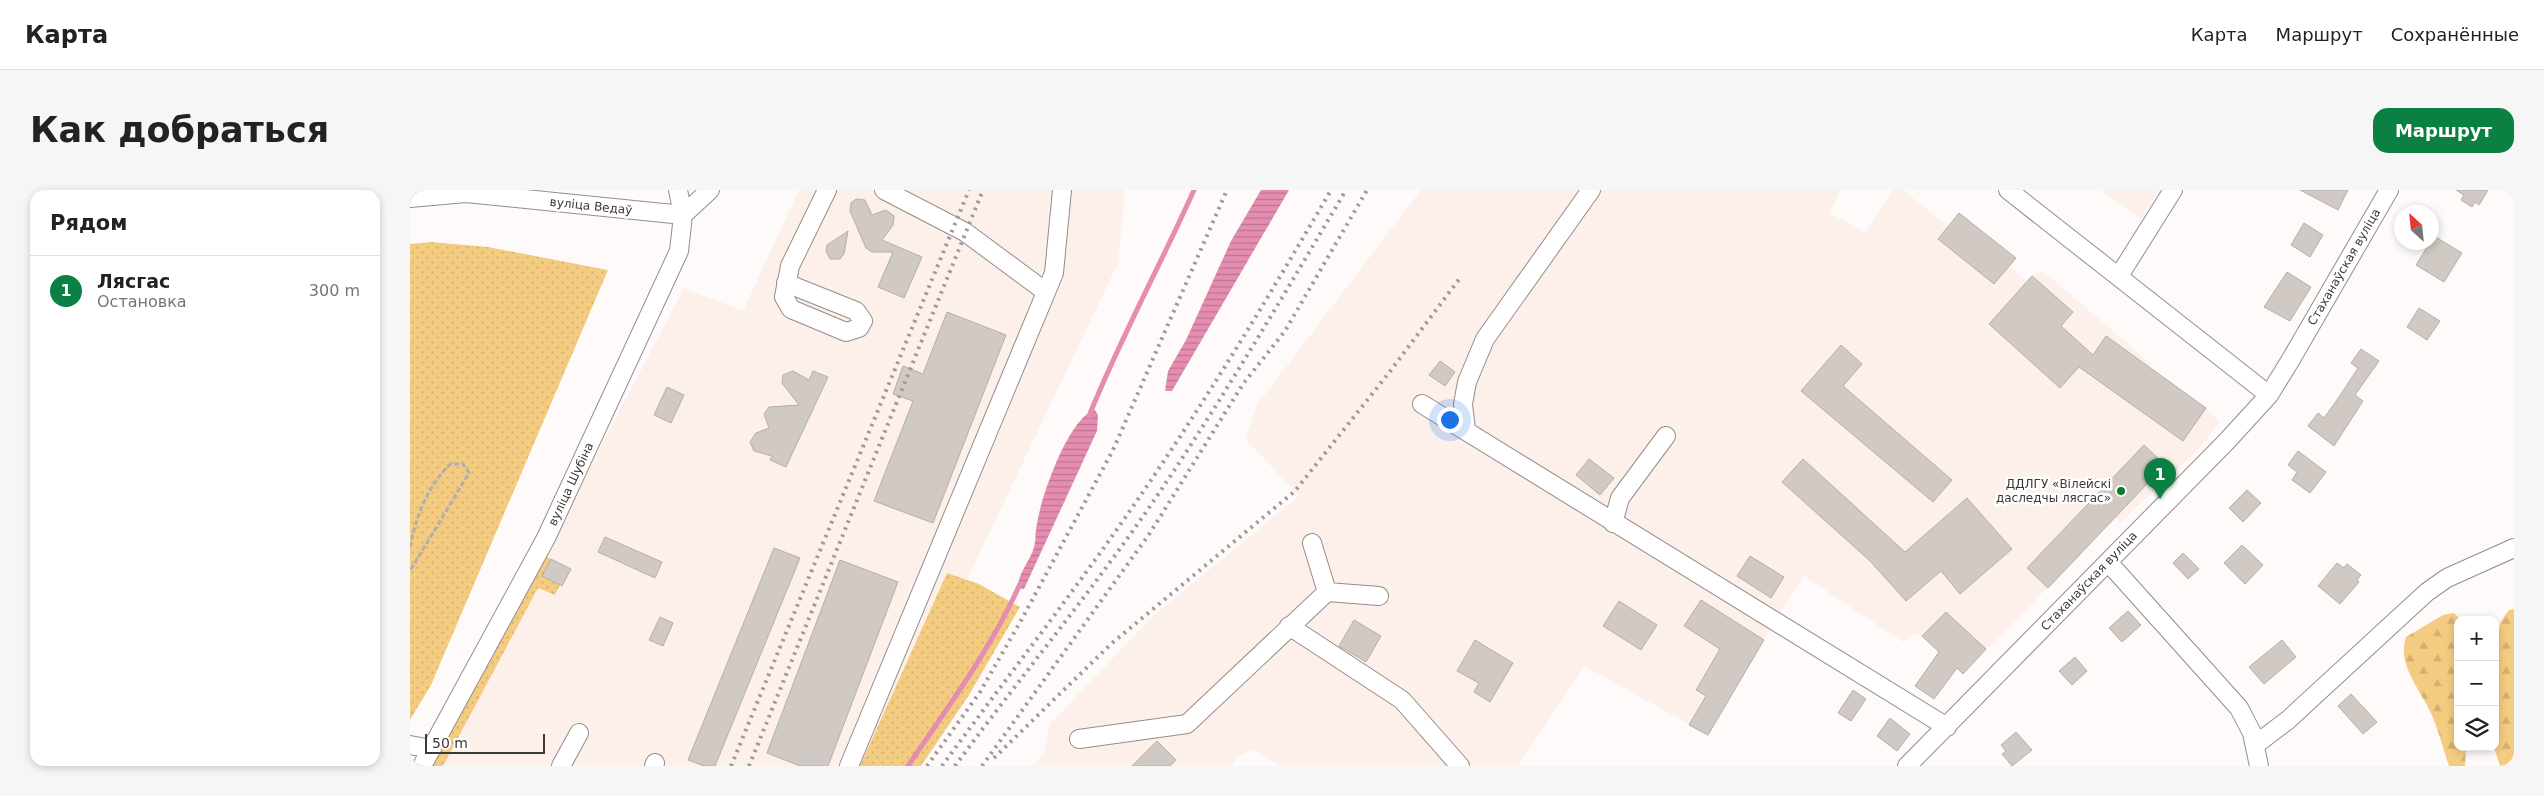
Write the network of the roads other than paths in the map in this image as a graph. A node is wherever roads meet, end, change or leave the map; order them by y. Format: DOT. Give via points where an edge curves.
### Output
graph roads {
  1 [pos="678,190"];
  2 [pos="710,190"];
  3 [pos="827,190"];
  4 [pos="884,190"];
  5 [pos="1062,190"];
  6 [pos="1591,190"];
  7 [pos="2174,190"];
  8 [pos="2389,190"];
  9 [pos="2016,192"];
  10 [pos="410,198"];
  11 [pos="683,215"];
  12 [pos="2118,276"];
  13 [pos="786,283"];
  14 [pos="1046,292"];
  15 [pos="2268,395"];
  16 [pos="1422,404"];
  17 [pos="1466,430"];
  18 [pos="1666,436"];
  19 [pos="1613,523"];
  20 [pos="1312,543"];
  21 [pos="2514,548"];
  22 [pos="2108,562"];
  23 [pos="1327,592"];
  24 [pos="1379,596"];
  25 [pos="1289,626"];
  26 [pos="1947,727"];
  27 [pos="579,733"];
  28 [pos="1079,739"];
  29 [pos="410,745"];
  30 [pos="2255,745"];
  31 [pos="432,749"];
  32 [pos="422,766"];
  33 [pos="560,766"];
  34 [pos="849,766"];
  35 [pos="1460,766"];
  36 [pos="1907,766"];
  37 [pos="2259,766"];
  1 -- 11 [label="street, вуліца Шубіна"];
  2 -- 11 [label="street"];
  3 -- 13 [label="street" via="790,266"];
  4 -- 14 [label="street" via="965,232"];
  5 -- 14 [label="street" via="1054,273"];
  6 -- 17 [label="street" via="1485,339 1467,382 1463,404"];
  7 -- 12 [label="street"];
  8 -- 15 [label="street, Стаханаўская вуліца"];
  9 -- 12 [label="street"];
  10 -- 11 [label="street, вуліца Ведаў" via="466,193"];
  11 -- 31 [label="street, вуліца Шубіна" via="679,251 546,538"];
  12 -- 15 [label="street"];
  14 -- 34 [label="street"];
  15 -- 22 [label="street, Стаханаўская вуліца"];
  16 -- 17 [label="street"];
  17 -- 19 [label="street"];
  18 -- 19 [label="street" via="1620,498"];
  19 -- 26 [label="street"];
  20 -- 23 [label="street"];
  21 -- 30 [label="street" via="2447,578 2427,592 2288,720"];
  22 -- 26 [label="street, Стаханаўская вуліца"];
  22 -- 30 [label="street" via="2240,708 2250,725"];
  23 -- 24 [label="street"];
  23 -- 25 [label="street"];
  25 -- 28 [label="street" via="1187,724"];
  25 -- 35 [label="street" via="1402,700"];
  26 -- 36 [label="street, Стаханаўская вуліца"];
  27 -- 33 [label="street"];
  29 -- 31 [label="street"];
  30 -- 37 [label="street"];
  31 -- 32 [label="street, вуліца Шубіна"];
}
